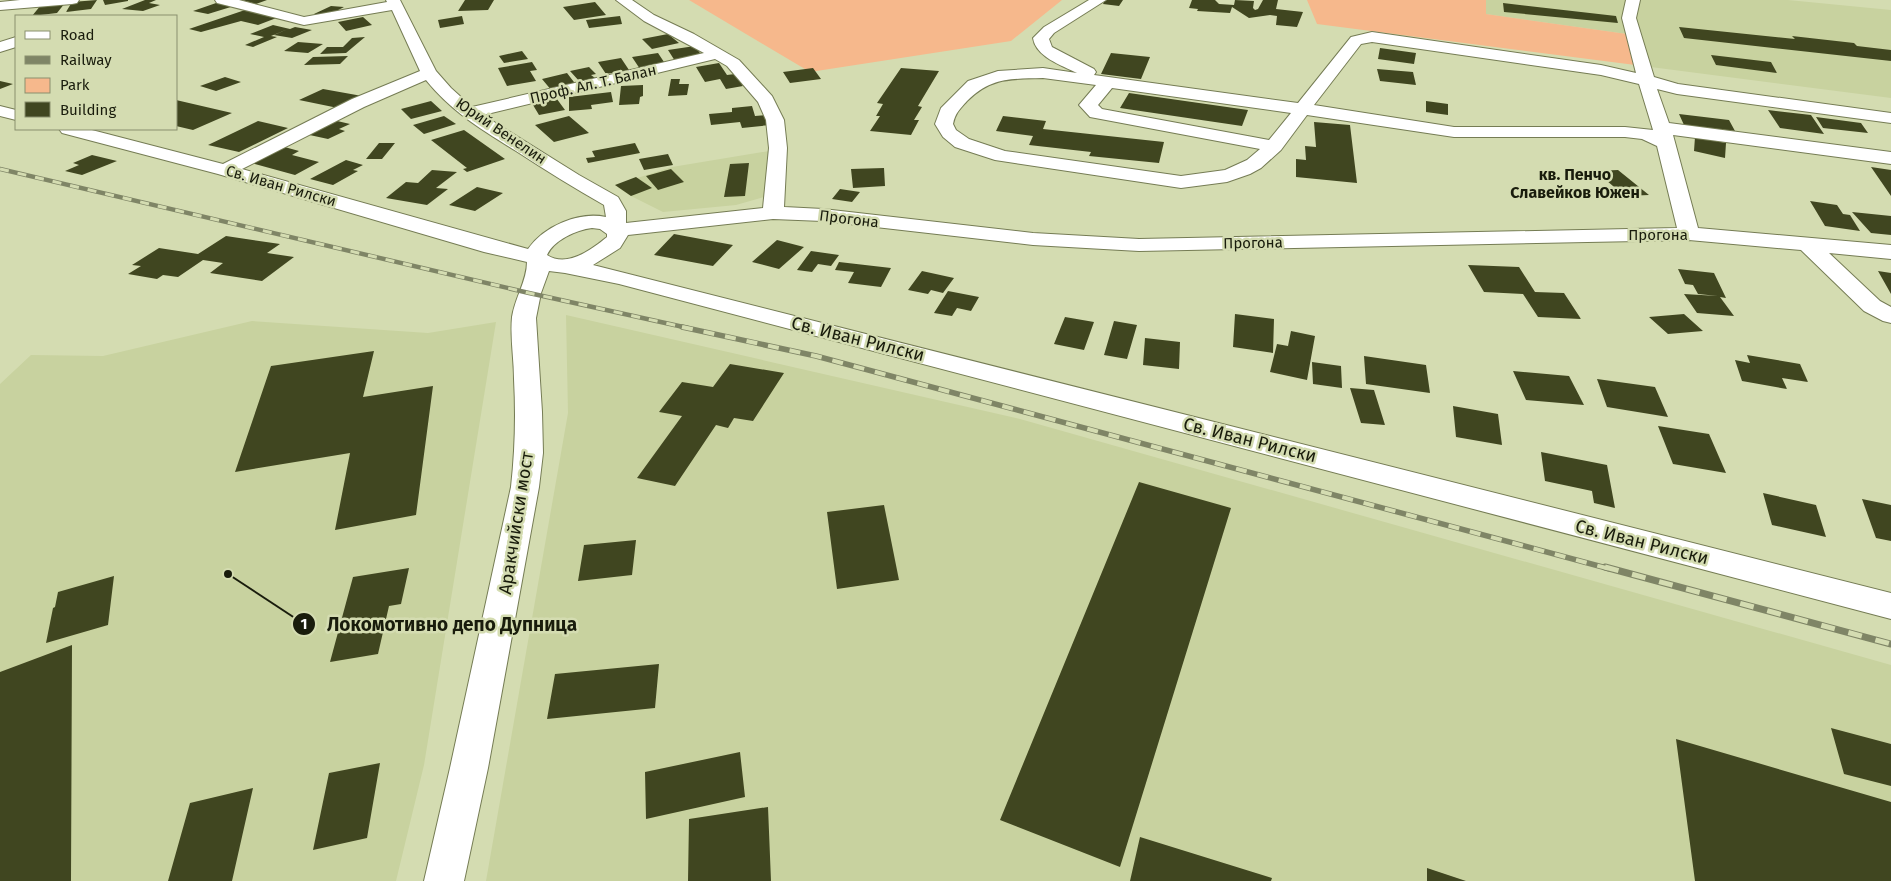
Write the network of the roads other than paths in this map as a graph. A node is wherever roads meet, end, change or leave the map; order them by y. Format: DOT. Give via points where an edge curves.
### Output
graph roads {
  1 [pos="72,0"];
  2 [pos="222,0"];
  3 [pos="623,0"];
  4 [pos="1099,0"];
  5 [pos="1633,0"];
  6 [pos="395,3"];
  7 [pos="0,6"];
  8 [pos="15,42"];
  9 [pos="0,47"];
  10 [pos="718,54"];
  11 [pos="428,73"];
  12 [pos="1646,80"];
  13 [pos="1108,82"];
  14 [pos="1303,109"];
  15 [pos="0,111"];
  16 [pos="468,113"];
  17 [pos="15,115"];
  18 [pos="1891,118"];
  19 [pos="72,130"];
  20 [pos="1664,135"];
  21 [pos="1274,146"];
  22 [pos="1891,158"];
  23 [pos="225,170"];
  24 [pos="572,178"];
  25 [pos="773,213"];
  26 [pos="569,227"];
  27 [pos="616,229"];
  28 [pos="1689,234"];
  29 [pos="1808,245"];
  30 [pos="1891,252"];
  31 [pos="546,262"];
  32 [pos="600,266"];
  33 [pos="1891,316"];
  34 [pos="1891,606"];
  35 [pos="444,881"];
  1 -- 7 [label="street"];
  2 -- 6 [label="street" via="304,21"];
  3 -- 10 [label="street" via="649,18"];
  4 -- 13 [label="street" via="1041,38 1046,50"];
  5 -- 12 [label="street" via="1629,18"];
  6 -- 11 [label="street, Юрий Венелин"];
  8 -- 9 [label="street"];
  10 -- 16 [label="street, Проф. Ал. Т. Балан"];
  10 -- 25 [label="street" via="733,63 766,100 775,120 778,148"];
  11 -- 16 [label="street, Юрий Венелин"];
  11 -- 23 [label="street"];
  12 -- 14 [label="street" via="1601,70 1372,37 1356,40"];
  12 -- 18 [label="street" via="1677,89"];
  12 -- 20 [label="street"];
  13 -- 14 [label="street"];
  13 -- 21 [label="street" via="1088,105 1096,113"];
  13 -- 21 [label="street" via="1043,73 1004,74 974,85 947,112 944,124 949,133 962,143 1002,156 1181,182 1232,176 1263,159"];
  14 -- 20 [label="street" via="1454,132"];
  14 -- 21 [label="street"];
  15 -- 17 [label="street"];
  16 -- 24 [label="street, Юрий Венелин"];
  19 -- 23 [label="street, Св. Иван Рилски"];
  20 -- 22 [label="street"];
  20 -- 28 [label="street"];
  23 -- 31 [label="street, Св. Иван Рилски"];
  24 -- 26 [label="street" via="579,205"];
  24 -- 27 [label="street, Юрий Венелин" via="612,201 617,213"];
  25 -- 27 [label="street, Прогона"];
  25 -- 28 [label="street, Прогона" via="823,214 1033,239 1139,245"];
  26 -- 27 [label="street, Прогона" via="592,222"];
  26 -- 31 [label="street"];
  27 -- 32 [label="street" via="618,237"];
  28 -- 29 [label="street, Прогона"];
  29 -- 30 [label="street, Прогона"];
  29 -- 33 [label="street" via="1872,306"];
  31 -- 32 [label="street, Св. Иван Рилски"];
  31 -- 35 [label="street, Аракчийски мост" via="529,292 524,318 529,412 525,487"];
  32 -- 34 [label="street, Св. Иван Рилски"];
}
